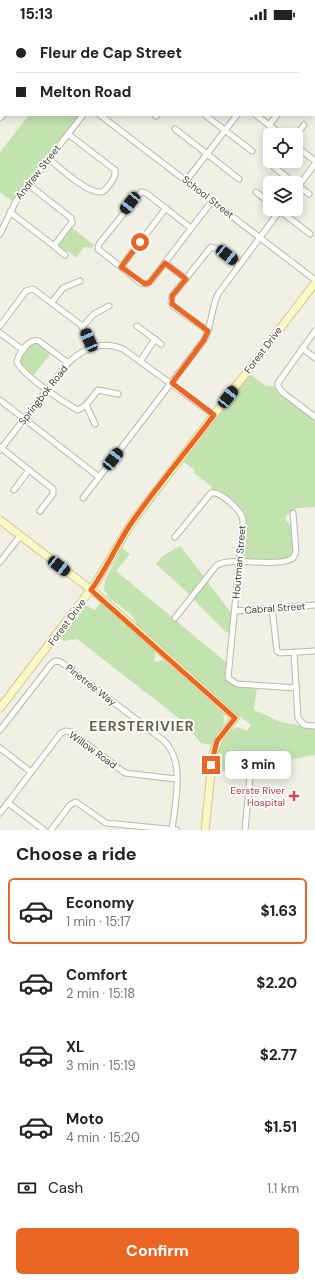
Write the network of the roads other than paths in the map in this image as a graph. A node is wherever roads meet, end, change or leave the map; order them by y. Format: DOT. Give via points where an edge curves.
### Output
graph roads {
  1 [pos="82,116"];
  2 [pos="104,116"];
  3 [pos="206,116"];
  4 [pos="236,116"];
  5 [pos="257,116"];
  6 [pos="276,116"];
  7 [pos="269,125"];
  8 [pos="304,125"];
  9 [pos="273,128"];
  10 [pos="302,128"];
  11 [pos="175,129"];
  12 [pos="225,130"];
  13 [pos="68,134"];
  14 [pos="252,151"];
  15 [pos="303,152"];
  16 [pos="207,155"];
  17 [pos="49,159"];
  18 [pos="315,161"];
  19 [pos="315,164"];
  20 [pos="275,168"];
  21 [pos="284,176"];
  22 [pos="303,178"];
  23 [pos="239,179"];
  24 [pos="186,181"];
  25 [pos="29,185"];
  26 [pos="303,190"];
  27 [pos="256,192"];
  28 [pos="309,194"];
  29 [pos="263,198"];
  30 [pos="212,201"];
  31 [pos="166,208"];
  32 [pos="10,212"];
  33 [pos="275,216"];
  34 [pos="287,216"];
  35 [pos="191,228"];
  36 [pos="0,234"];
  37 [pos="310,234"];
  38 [pos="259,237"];
  39 [pos="54,246"];
  40 [pos="65,255"];
  41 [pos="165,263"];
  42 [pos="239,265"];
  43 [pos="121,267"];
  44 [pos="186,279"];
  45 [pos="80,281"];
  46 [pos="315,281"];
  47 [pos="52,302"];
  48 [pos="109,306"];
  49 [pos="0,326"];
  50 [pos="137,326"];
  51 [pos="82,327"];
  52 [pos="208,331"];
  53 [pos="315,331"];
  54 [pos="0,333"];
  55 [pos="155,339"];
  56 [pos="161,344"];
  57 [pos="92,347"];
  58 [pos="302,348"];
  59 [pos="23,350"];
  60 [pos="315,358"];
  61 [pos="141,360"];
  62 [pos="68,363"];
  63 [pos="172,383"];
  64 [pos="47,389"];
  65 [pos="118,394"];
  66 [pos="0,400"];
  67 [pos="86,405"];
  68 [pos="214,415"];
  69 [pos="315,417"];
  70 [pos="24,419"];
  71 [pos="95,424"];
  72 [pos="1,448"];
  73 [pos="30,470"];
  74 [pos="99,477"];
  75 [pos="14,490"];
  76 [pos="82,498"];
  77 [pos="40,511"];
  78 [pos="293,513"];
  79 [pos="0,520"];
  80 [pos="20,536"];
  81 [pos="175,537"];
  82 [pos="0,562"];
  83 [pos="239,563"];
  84 [pos="91,590"];
  85 [pos="315,605"];
  86 [pos="272,608"];
  87 [pos="235,611"];
  88 [pos="175,618"];
  89 [pos="315,651"];
  90 [pos="294,653"];
  91 [pos="297,688"];
  92 [pos="0,708"];
  93 [pos="315,726"];
  94 [pos="0,730"];
  95 [pos="0,748"];
  96 [pos="251,767"];
  97 [pos="31,772"];
  98 [pos="176,779"];
  99 [pos="8,803"];
  100 [pos="0,813"];
  101 [pos="144,828"];
  102 [pos="44,830"];
  103 [pos="51,830"];
  104 [pos="172,830"];
  105 [pos="177,830"];
  106 [pos="205,830"];
  107 [pos="245,830"];
  1 -- 13 [label="street, Andrew Street"];
  2 -- 24 [label="street, School Street"];
  3 -- 12 [label="street"];
  4 -- 12 [label="street"];
  5 -- 7 [label="street"];
  6 -- 7 [label="street"];
  7 -- 9 [label="street"];
  8 -- 10 [label="street"];
  11 -- 16 [label="street"];
  12 -- 14 [label="street"];
  12 -- 16 [label="street"];
  13 -- 17 [label="street, Andrew Street"];
  13 -- 17 [label="street" via="115,170 115,176 106,189 98,192 84,186"];
  15 -- 18 [label="street"];
  16 -- 23 [label="street"];
  16 -- 24 [label="street"];
  17 -- 25 [label="street, Andrew Street"];
  19 -- 22 [label="street"];
  20 -- 21 [label="street"];
  24 -- 30 [label="street, School Street"];
  25 -- 32 [label="street, Andrew Street"];
  25 -- 39 [label="street" via="71,218 72,223"];
  26 -- 28 [label="street"];
  27 -- 29 [label="street"];
  30 -- 35 [label="street"];
  30 -- 38 [label="street, School Street"];
  31 -- 35 [label="street"];
  31 -- 43 [label="street"];
  31 -- 43 [label="street" via="146,193 138,193 99,244 99,251"];
  32 -- 36 [label="street, Andrew Street"];
  32 -- 39 [label="street"];
  33 -- 38 [label="street"];
  34 -- 37 [label="street"];
  35 -- 41 [label="street"];
  38 -- 42 [label="street"];
  38 -- 46 [label="street, School Street"];
  39 -- 40 [label="street"];
  41 -- 43 [label="street" via="149,283 145,284"];
  41 -- 44 [label="street"];
  42 -- 44 [label="street" via="213,247"];
  42 -- 52 [label="street" via="214,301"];
  44 -- 52 [label="street" via="172,296 172,304"];
  45 -- 47 [label="street" via="63,288"];
  46 -- 68 [label="street, Forest Drive"];
  47 -- 49 [label="street" via="35,290 28,290"];
  47 -- 51 [label="street"];
  48 -- 51 [label="street" via="94,314"];
  50 -- 55 [label="street"];
  51 -- 57 [label="street"];
  52 -- 63 [label="street"];
  53 -- 58 [label="street"];
  54 -- 59 [label="street"];
  55 -- 56 [label="street"];
  55 -- 61 [label="street"];
  57 -- 61 [label="street, Springbok Road" via="106,344 118,347"];
  57 -- 62 [label="street, Springbok Road"];
  58 -- 60 [label="street"];
  58 -- 69 [label="street" via="279,379 278,386 282,392"];
  59 -- 62 [label="street" via="30,342 37,340"];
  59 -- 64 [label="street" via="17,359 18,366"];
  61 -- 63 [label="street, Springbok Road"];
  62 -- 64 [label="street, Springbok Road"];
  63 -- 68 [label="street, Springbok Road"];
  63 -- 74 [label="street"];
  64 -- 67 [label="street" via="75,409 82,409"];
  64 -- 70 [label="street, Springbok Road"];
  65 -- 67 [label="street" via="98,390"];
  66 -- 70 [label="street"];
  67 -- 71 [label="street"];
  68 -- 84 [label="street, Forest Drive" via="132,522 106,569"];
  70 -- 72 [label="street, Springbok Road"];
  70 -- 74 [label="street"];
  72 -- 73 [label="street"];
  73 -- 75 [label="street"];
  73 -- 77 [label="street" via="54,491"];
  74 -- 76 [label="street"];
  78 -- 83 [label="street" via="296,552 293,558 287,561"];
  79 -- 80 [label="street"];
  80 -- 82 [label="street"];
  80 -- 84 [label="street"];
  81 -- 83 [label="street, Houtman Street" via="208,495 217,493 240,511 243,517"];
  83 -- 87 [label="street, Houtman Street"];
  83 -- 88 [label="street" via="218,564"];
  84 -- 92 [label="street, Forest Drive"];
  84 -- 106 [label="street" via="235,718 220,736 213,753"];
  85 -- 86 [label="street, Cabral Street"];
  86 -- 87 [label="street, Cabral Street"];
  86 -- 90 [label="street" via="276,649 280,653"];
  87 -- 91 [label="street, Houtman Street" via="227,675 230,681 237,684"];
  89 -- 90 [label="street"];
  90 -- 91 [label="street"];
  91 -- 93 [label="street" via="298,718 304,725"];
  94 -- 98 [label="street, Pinetree Way" via="50,664 59,661 166,743 175,758"];
  95 -- 97 [label="street"];
  96 -- 107 [label="street"];
  97 -- 98 [label="street, Willow Road" via="61,733 68,731 125,773"];
  97 -- 99 [label="street, Willow Road"];
  98 -- 104 [label="street"];
  99 -- 100 [label="street, Willow Road"];
  99 -- 102 [label="street"];
  101 -- 103 [label="street" via="106,823 76,802 70,804"];
  101 -- 104 [label="street"];
  104 -- 105 [label="street"];
}
